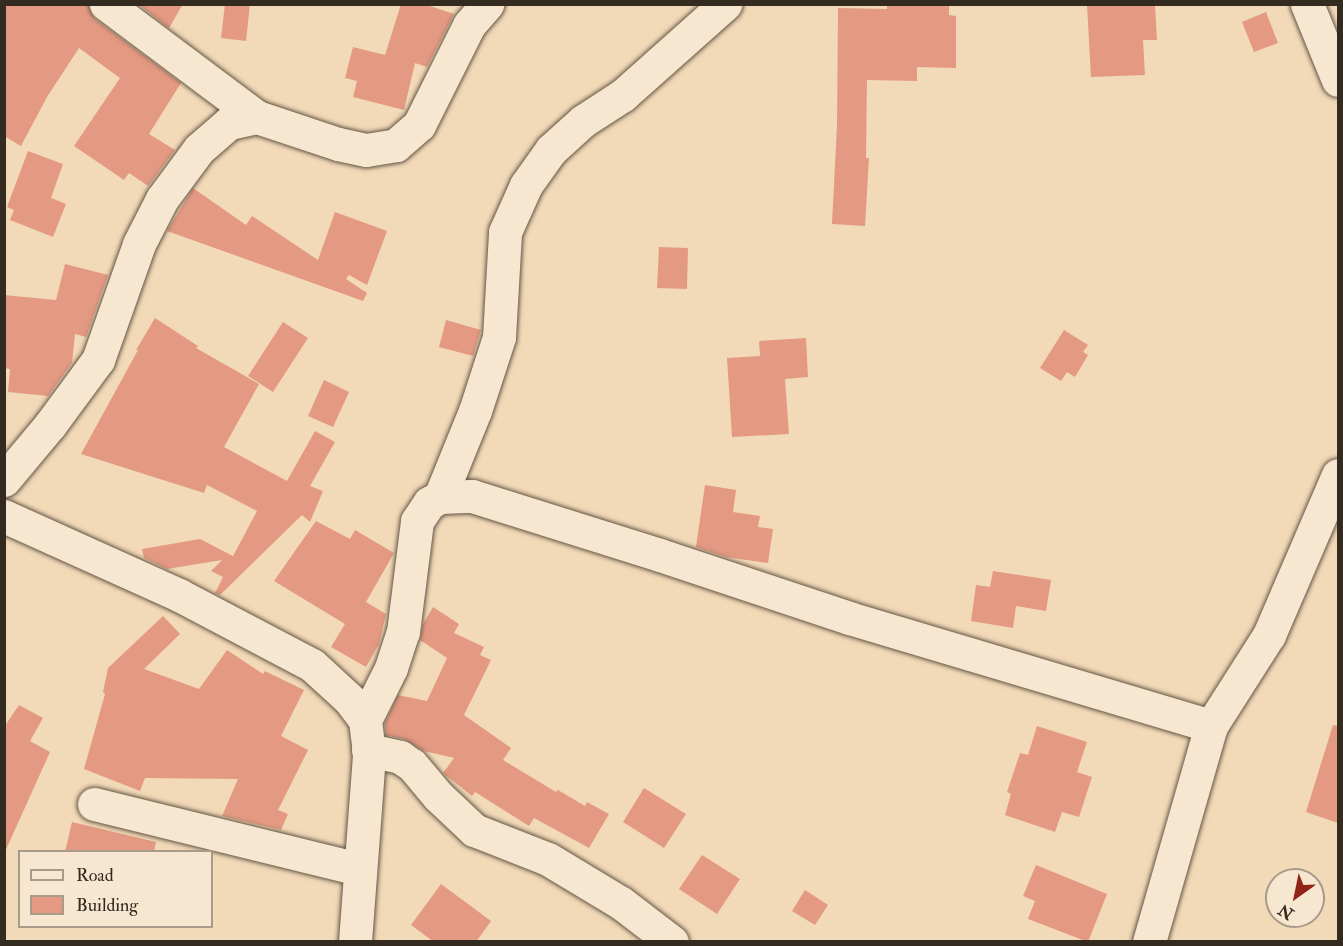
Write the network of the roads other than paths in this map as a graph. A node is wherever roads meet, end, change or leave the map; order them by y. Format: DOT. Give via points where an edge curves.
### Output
graph roads {
  1 [pos="106,4"];
  2 [pos="487,4"];
  3 [pos="725,4"];
  4 [pos="1307,4"];
  5 [pos="1338,80"];
  6 [pos="257,117"];
  7 [pos="1338,475"];
  8 [pos="4,480"];
  9 [pos="441,497"];
  10 [pos="4,516"];
  11 [pos="1211,726"];
  12 [pos="366,735"];
  13 [pos="94,804"];
  14 [pos="358,869"];
  15 [pos="364,936"];
  16 [pos="672,942"];
  17 [pos="1149,942"];
  1 -- 6 [label="street"];
  2 -- 6 [label="street" via="469,25 419,125 396,145 366,150"];
  3 -- 9 [label="street" via="623,95 583,121 551,150 526,185 505,232 499,337"];
  4 -- 5 [label="street"];
  6 -- 8 [label="street" via="229,123 199,148 162,199 139,244 98,360"];
  7 -- 11 [label="street" via="1269,635"];
  9 -- 11 [label="street" via="472,496 849,618"];
  9 -- 12 [label="street" via="429,503 417,521 403,632"];
  10 -- 12 [label="street" via="179,596 312,665 350,700"];
  11 -- 17 [label="street"];
  12 -- 14 [label="street"];
  12 -- 16 [label="street" via="412,765 474,830 548,859 621,903"];
  13 -- 14 [label="street"];
  14 -- 15 [label="street"];
}
